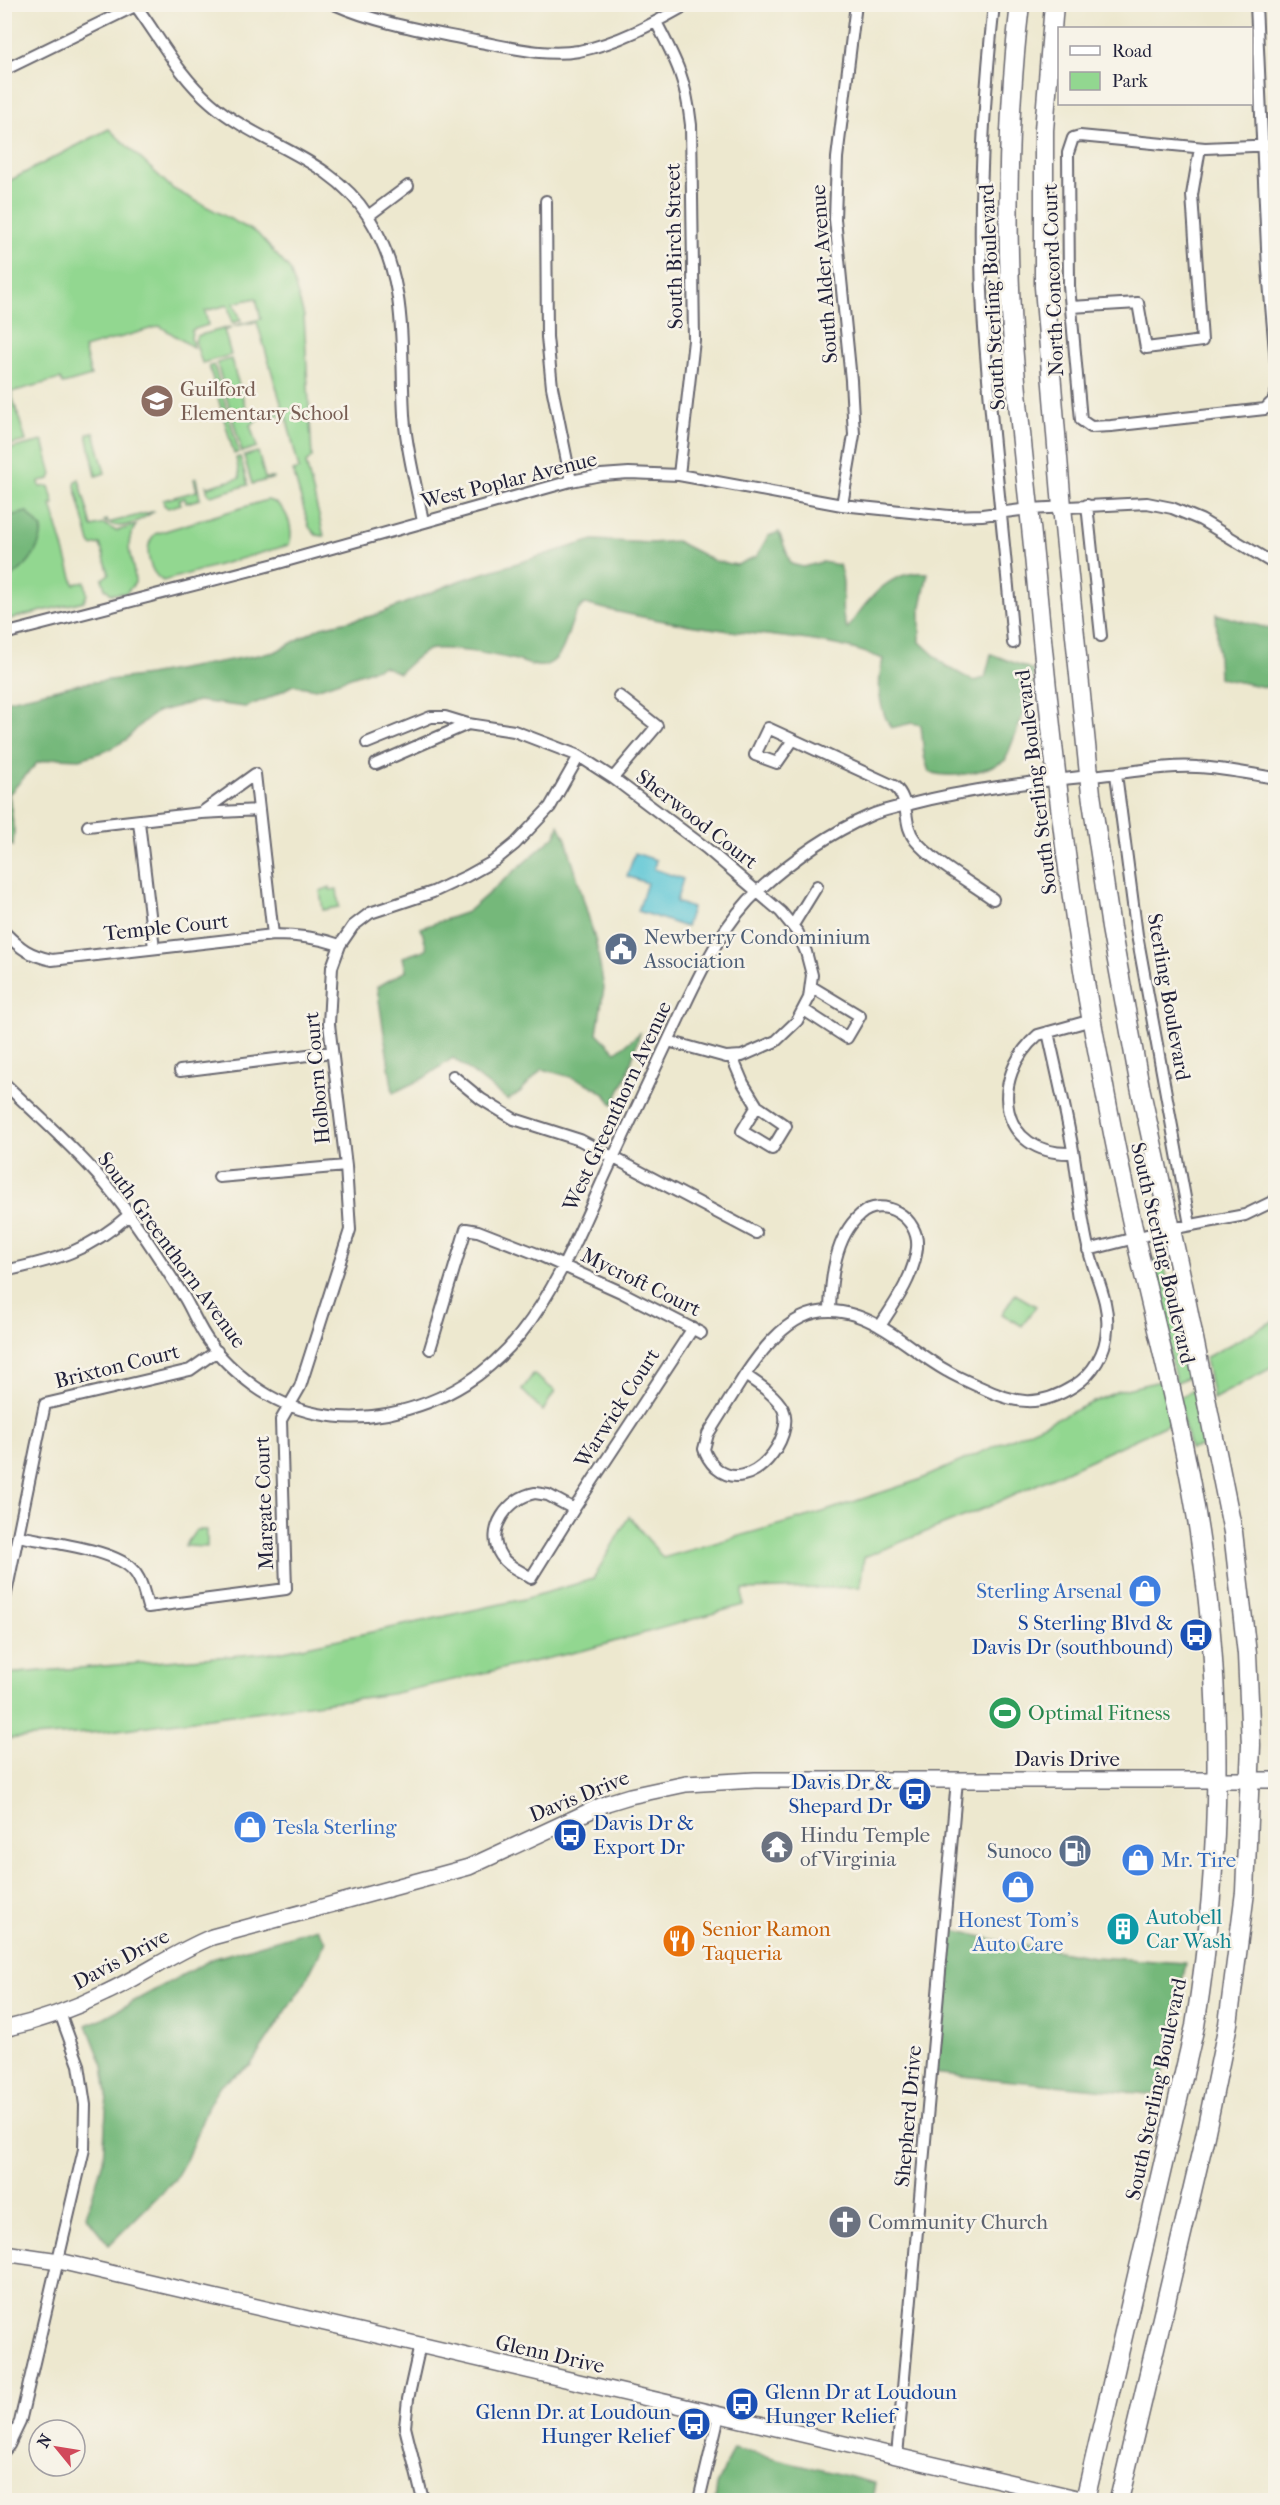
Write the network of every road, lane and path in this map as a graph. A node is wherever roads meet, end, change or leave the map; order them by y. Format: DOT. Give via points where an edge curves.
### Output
graph roads {
  1 [pos="334,4"];
  2 [pos="688,4"];
  3 [pos="856,4"];
  4 [pos="994,4"];
  5 [pos="1020,4"];
  6 [pos="1054,4"];
  7 [pos="1256,4"];
  8 [pos="138,5"];
  9 [pos="656,22"];
  10 [pos="4,70"];
  11 [pos="1275,145"];
  12 [pos="1264,146"];
  13 [pos="1200,148"];
  14 [pos="408,186"];
  15 [pos="546,201"];
  16 [pos="368,216"];
  17 [pos="1271,216"];
  18 [pos="1071,307"];
  19 [pos="1275,363"];
  20 [pos="1275,393"];
  21 [pos="1270,407"];
  22 [pos="679,475"];
  23 [pos="571,481"];
  24 [pos="842,505"];
  25 [pos="1087,505"];
  26 [pos="1062,507"];
  27 [pos="1029,508"];
  28 [pos="1001,512"];
  29 [pos="423,522"];
  30 [pos="1275,565"];
  31 [pos="4,634"];
  32 [pos="1101,636"];
  33 [pos="1013,643"];
  34 [pos="620,696"];
  35 [pos="468,724"];
  36 [pos="793,740"];
  37 [pos="367,743"];
  38 [pos="579,756"];
  39 [pos="376,764"];
  40 [pos="1116,774"];
  41 [pos="1089,776"];
  42 [pos="613,778"];
  43 [pos="1275,778"];
  44 [pos="1057,779"];
  45 [pos="906,805"];
  46 [pos="259,810"];
  47 [pos="201,813"];
  48 [pos="139,822"];
  49 [pos="88,826"];
  50 [pos="817,886"];
  51 [pos="758,891"];
  52 [pos="993,899"];
  53 [pos="793,925"];
  54 [pos="4,933"];
  55 [pos="273,935"];
  56 [pos="340,945"];
  57 [pos="154,948"];
  58 [pos="812,987"];
  59 [pos="804,1010"];
  60 [pos="1092,1020"];
  61 [pos="1048,1032"];
  62 [pos="668,1041"];
  63 [pos="332,1052"];
  64 [pos="732,1057"];
  65 [pos="180,1071"];
  66 [pos="453,1076"];
  67 [pos="7,1089"];
  68 [pos="756,1106"];
  69 [pos="1073,1153"];
  70 [pos="614,1156"];
  71 [pos="346,1166"];
  72 [pos="219,1177"];
  73 [pos="1275,1200"];
  74 [pos="129,1215"];
  75 [pos="1190,1225"];
  76 [pos="1170,1229"];
  77 [pos="756,1233"];
  78 [pos="1136,1239"];
  79 [pos="1089,1250"];
  80 [pos="564,1266"];
  81 [pos="4,1271"];
  82 [pos="830,1309"];
  83 [pos="880,1326"];
  84 [pos="697,1330"];
  85 [pos="430,1349"];
  86 [pos="217,1351"];
  87 [pos="745,1375"];
  88 [pos="289,1406"];
  89 [pos="574,1509"];
  90 [pos="18,1536"];
  91 [pos="4,1604"];
  92 [pos="957,1780"];
  93 [pos="1251,1780"];
  94 [pos="1275,1780"];
  95 [pos="1217,1781"];
  96 [pos="60,2013"];
  97 [pos="4,2029"];
  98 [pos="4,2253"];
  99 [pos="59,2261"];
  100 [pos="420,2345"];
  101 [pos="719,2415"];
  102 [pos="4,2451"];
  103 [pos="897,2456"];
  104 [pos="423,2500"];
  105 [pos="699,2500"];
  106 [pos="1085,2500"];
  107 [pos="1119,2500"];
  1 -- 9 [label="street" via="406,27 534,52 579,51"];
  2 -- 9 [label="street"];
  3 -- 24 [label="street, South Alder Avenue" via="836,178 835,219 854,435"];
  4 -- 28 [label="street, South Sterling Boulevard" via="982,135 981,223 983,312"];
  5 -- 27 [label="main road, South Sterling Boulevard" via="1011,107 1009,236 1014,362"];
  6 -- 26 [label="main road, South Sterling Boulevard" via="1044,130 1042,228 1046,326"];
  7 -- 12 [label="street"];
  8 -- 10 [label="street"];
  8 -- 16 [label="street" via="182,73 211,103 243,126 322,170"];
  9 -- 22 [label="street, South Birch Street" via="678,63 691,124 694,340"];
  11 -- 12 [label="street"];
  12 -- 13 [label="street"];
  12 -- 17 [label="street"];
  13 -- 18 [label="street, North Concord Court" via="1090,136 1073,138 1068,153"];
  13 -- 18 [label="street" via="1192,195 1202,340 1146,348 1138,303"];
  14 -- 16 [label="street"];
  15 -- 23 [label="street" via="547,337 552,387"];
  16 -- 29 [label="street" via="387,255 400,302 404,417"];
  17 -- 19 [label="street"];
  18 -- 21 [label="street, North Concord Court" via="1081,420 1091,427"];
  20 -- 21 [label="street"];
  22 -- 23 [label="street, West Poplar Avenue" via="629,473"];
  22 -- 24 [label="street, West Poplar Avenue"];
  23 -- 29 [label="street, West Poplar Avenue"];
  24 -- 28 [label="street, West Poplar Avenue" via="949,516"];
  25 -- 26 [label="street, West Poplar Avenue"];
  25 -- 30 [label="street, West Poplar Avenue" via="1147,503 1172,508 1201,520"];
  25 -- 32 [label="street"];
  26 -- 27 [label="street, West Poplar Avenue"];
  26 -- 41 [label="main road, South Sterling Boulevard"];
  27 -- 28 [label="street, West Poplar Avenue"];
  27 -- 44 [label="main road, South Sterling Boulevard"];
  28 -- 33 [label="street, South Sterling Boulevard"];
  29 -- 31 [label="street, West Poplar Avenue"];
  34 -- 42 [label="street, Sherwood Court" via="657,726"];
  35 -- 37 [label="street, Sherwood Court" via="431,717"];
  35 -- 38 [label="street, Sherwood Court" via="514,731"];
  35 -- 39 [label="street"];
  36 -- 45 [label="street" via="894,786"];
  38 -- 42 [label="street, Sherwood Court"];
  38 -- 56 [label="street, Holborn Court" via="550,807 494,861 433,892 370,913 353,926"];
  40 -- 41 [label="street, West Greenthorn Avenue"];
  40 -- 43 [label="street, West Greenthorn Avenue" via="1151,768 1198,767"];
  40 -- 75 [label="street, Sterling Boulevard" via="1137,935"];
  41 -- 44 [label="street, West Greenthorn Avenue"];
  41 -- 76 [label="main road, South Sterling Boulevard" via="1111,928"];
  42 -- 51 [label="street, Sherwood Court"];
  44 -- 45 [label="street, West Greenthorn Avenue" via="951,794"];
  44 -- 60 [label="main road, South Sterling Boulevard"];
  45 -- 51 [label="street, West Greenthorn Avenue" via="848,826"];
  45 -- 52 [label="street" via="915,840"];
  46 -- 47 [label="street"];
  46 -- 47 [label="street" via="255,774"];
  46 -- 55 [label="street"];
  47 -- 48 [label="street"];
  48 -- 49 [label="street"];
  48 -- 57 [label="street"];
  50 -- 53 [label="street"];
  51 -- 53 [label="street, Sherwood Court"];
  51 -- 62 [label="street, West Greenthorn Avenue" via="718,941"];
  53 -- 58 [label="street" via="809,959"];
  54 -- 57 [label="street, Temple Court" via="32,955 52,960"];
  55 -- 56 [label="street, Temple Court" via="320,938"];
  55 -- 57 [label="street, Temple Court"];
  56 -- 63 [label="street, Holborn Court" via="332,967"];
  58 -- 59 [label="street"];
  58 -- 59 [label="street" via="860,1016 847,1038"];
  59 -- 64 [label="street" via="776,1041"];
  60 -- 61 [label="street"];
  60 -- 78 [label="main road, South Sterling Boulevard"];
  61 -- 69 [label="street"];
  61 -- 69 [label="street" via="1031,1041 1017,1062 1008,1085 1007,1111 1016,1131 1028,1141 1052,1153"];
  62 -- 64 [label="street"];
  62 -- 70 [label="street, West Greenthorn Avenue"];
  63 -- 65 [label="street"];
  63 -- 71 [label="street, Holborn Court"];
  64 -- 68 [label="street"];
  66 -- 70 [label="street" via="514,1119 580,1140"];
  67 -- 74 [label="street, South Greenthorn Avenue" via="82,1157"];
  69 -- 79 [label="street"];
  70 -- 77 [label="street"];
  70 -- 80 [label="street, West Greenthorn Avenue"];
  71 -- 72 [label="street"];
  71 -- 88 [label="street, Holborn Court" via="350,1230 300,1387"];
  73 -- 75 [label="street" via="1245,1215"];
  74 -- 81 [label="street" via="75,1252"];
  74 -- 86 [label="street, South Greenthorn Avenue"];
  75 -- 76 [label="street"];
  76 -- 78 [label="street"];
  76 -- 93 [label="main road, South Sterling Boulevard" via="1239,1576 1247,1654"];
  78 -- 79 [label="street"];
  78 -- 95 [label="main road, South Sterling Boulevard" via="1201,1542 1215,1685"];
  79 -- 83 [label="street" via="1107,1313 1106,1341 1083,1380 1041,1400 1004,1399 947,1372"];
  80 -- 84 [label="street, Mycroft Court"];
  80 -- 85 [label="street, Mycroft Court" via="478,1231 466,1230"];
  80 -- 88 [label="street, West Greenthorn Avenue" via="525,1331 483,1371 456,1389 412,1408 375,1416 330,1418"];
  82 -- 83 [label="street"];
  82 -- 83 [label="street" via="835,1262 853,1222 872,1209 897,1212 908,1218 915,1229 917,1248 907,1280"];
  82 -- 87 [label="street" via="802,1318 780,1332"];
  84 -- 89 [label="street, Warwick Court"];
  86 -- 88 [label="street, South Greenthorn Avenue" via="255,1387"];
  86 -- 90 [label="street, Brixton Court" via="190,1370 45,1404"];
  87 -- 87 [label="street" via="778,1401 785,1422 782,1437 768,1458 750,1475 734,1477 712,1464 704,1449 708,1434"];
  88 -- 90 [label="street, Margate Court" via="280,1420 286,1589 148,1607 141,1581 132,1568 111,1556"];
  89 -- 89 [label="street, Warwick Court" via="542,1494 525,1494 516,1499 497,1529 500,1554 508,1564 531,1578"];
  90 -- 91 [label="street, Brixton Court"];
  92 -- 95 [label="main road, Davis Drive"];
  92 -- 96 [label="main road, Davis Drive" via="726,1781 686,1784 630,1796 469,1867 212,1937 107,1993"];
  92 -- 103 [label="street, Shepherd Drive"];
  93 -- 94 [label="main road, Davis Drive"];
  93 -- 95 [label="main road, Davis Drive"];
  93 -- 107 [label="main road, South Sterling Boulevard" via="1245,1892 1228,2024"];
  95 -- 106 [label="main road, South Sterling Boulevard" via="1214,1878 1195,2025"];
  96 -- 97 [label="main road, Davis Drive"];
  96 -- 99 [label="street" via="79,2065 86,2104 84,2149"];
  98 -- 99 [label="main road, Glenn Drive"];
  99 -- 100 [label="main road, Glenn Drive"];
  99 -- 102 [label="street" via="20,2422"];
  100 -- 101 [label="main road, Glenn Drive"];
  100 -- 104 [label="street" via="405,2427"];
  101 -- 103 [label="main road, Glenn Drive"];
  101 -- 105 [label="street"];
  103 -- 106 [label="main road, Glenn Drive"];
}
